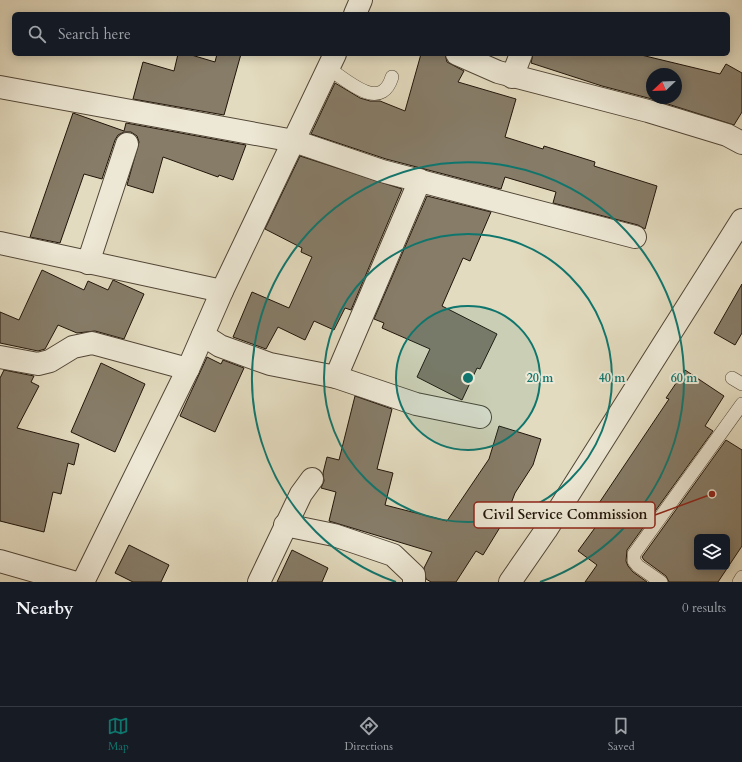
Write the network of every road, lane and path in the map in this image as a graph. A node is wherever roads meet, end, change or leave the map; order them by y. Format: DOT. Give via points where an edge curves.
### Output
graph roads {
  1 [pos="462,56"];
  2 [pos="520,56"];
  3 [pos="332,61"];
  4 [pos="392,76"];
  5 [pos="512,77"];
  6 [pos="0,87"];
  7 [pos="294,141"];
  8 [pos="742,143"];
  9 [pos="127,144"];
  10 [pos="420,180"];
  11 [pos="742,220"];
  12 [pos="635,237"];
  13 [pos="0,243"];
  14 [pos="88,263"];
  15 [pos="222,291"];
  16 [pos="203,335"];
  17 [pos="0,357"];
  18 [pos="188,370"];
  19 [pos="336,378"];
  20 [pos="742,404"];
  21 [pos="480,417"];
  22 [pos="312,480"];
  23 [pos="285,525"];
  24 [pos="0,561"];
  25 [pos="742,578"];
  26 [pos="73,582"];
  27 [pos="83,582"];
  28 [pos="259,582"];
  29 [pos="414,582"];
  30 [pos="510,582"];
  31 [pos="661,582"];
  32 [pos="739,582"];
  1 -- 5 [label="street"];
  2 -- 5 [label="street"];
  3 -- 4 [label="lane" via="369,94 381,93 389,86"];
  3 -- 7 [label="street"];
  5 -- 8 [label="street" via="648,111"];
  6 -- 7 [label="street"];
  7 -- 10 [label="street" via="382,171"];
  7 -- 15 [label="street"];
  9 -- 14 [label="street"];
  10 -- 12 [label="street"];
  10 -- 19 [label="street"];
  11 -- 30 [label="street" via="546,530"];
  13 -- 14 [label="street"];
  14 -- 15 [label="street"];
  15 -- 16 [label="street"];
  16 -- 18 [label="street"];
  16 -- 19 [label="street" via="220,346 270,364"];
  17 -- 18 [label="street" via="38,364 73,347 92,343"];
  18 -- 27 [label="street"];
  19 -- 21 [label="street" via="416,404"];
  20 -- 31 [label="lane" via="634,554 634,561 638,566"];
  22 -- 23 [label="street" via="301,494"];
  23 -- 28 [label="street"];
  23 -- 29 [label="street" via="334,535 393,555 414,575"];
  24 -- 26 [label="street"];
  25 -- 32 [label="lane"];
}
